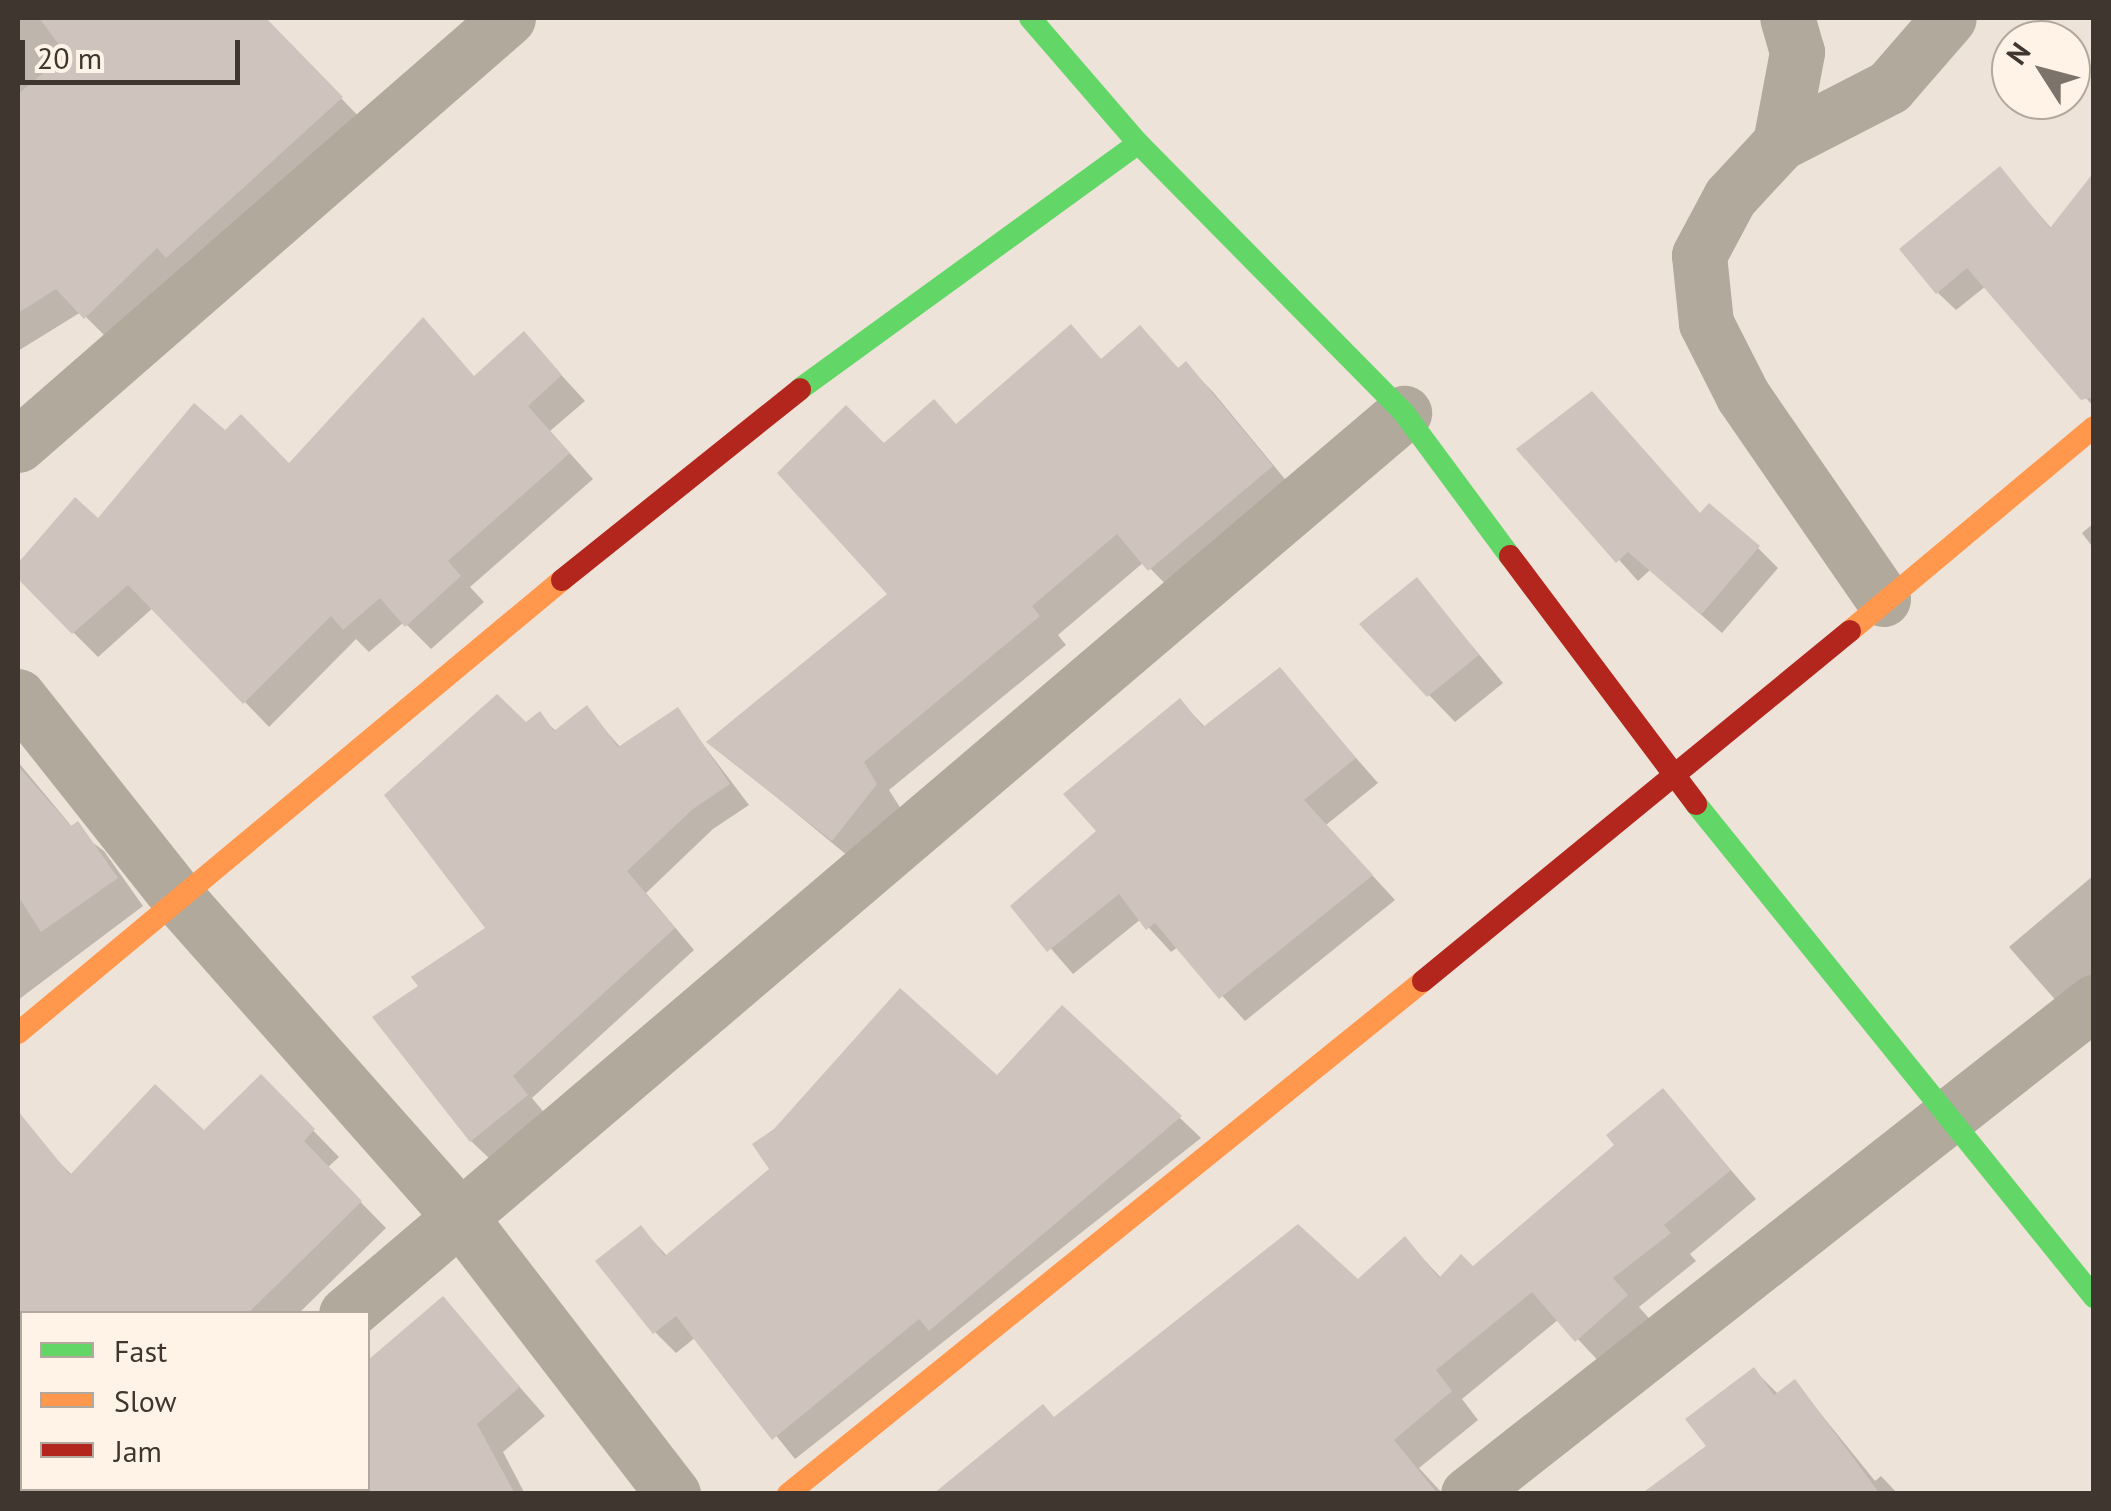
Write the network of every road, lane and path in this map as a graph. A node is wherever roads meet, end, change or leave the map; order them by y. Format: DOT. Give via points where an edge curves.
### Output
graph roads {
  1 [pos="508,18"];
  2 [pos="1030,18"];
  3 [pos="1787,18"];
  4 [pos="1950,18"];
  5 [pos="1138,143"];
  6 [pos="1780,143"];
  7 [pos="1404,413"];
  8 [pos="2094,427"];
  9 [pos="18,445"];
  10 [pos="1883,599"];
  11 [pos="18,696"];
  12 [pos="1675,778"];
  13 [pos="178,898"];
  14 [pos="2094,1002"];
  15 [pos="18,1033"];
  16 [pos="1950,1112"];
  17 [pos="459,1216"];
  18 [pos="2094,1297"];
  19 [pos="349,1311"];
  20 [pos="673,1494"];
  21 [pos="788,1494"];
  22 [pos="1468,1494"];
  1 -- 9 [label="street"];
  2 -- 5 [label="street"];
  3 -- 6 [label="street" via="1797,52"];
  4 -- 6 [label="street" via="1890,88"];
  5 -- 7 [label="street"];
  5 -- 13 [label="street" via="739,433"];
  6 -- 10 [label="street" via="1730,197 1699,255 1706,323 1743,396"];
  7 -- 12 [label="street"];
  7 -- 17 [label="street"];
  8 -- 10 [label="street"];
  10 -- 12 [label="street"];
  11 -- 13 [label="street"];
  12 -- 16 [label="street"];
  12 -- 21 [label="street"];
  13 -- 15 [label="street"];
  13 -- 17 [label="street"];
  14 -- 16 [label="street"];
  16 -- 18 [label="street"];
  16 -- 22 [label="street"];
  17 -- 19 [label="street"];
  17 -- 20 [label="street"];
}
